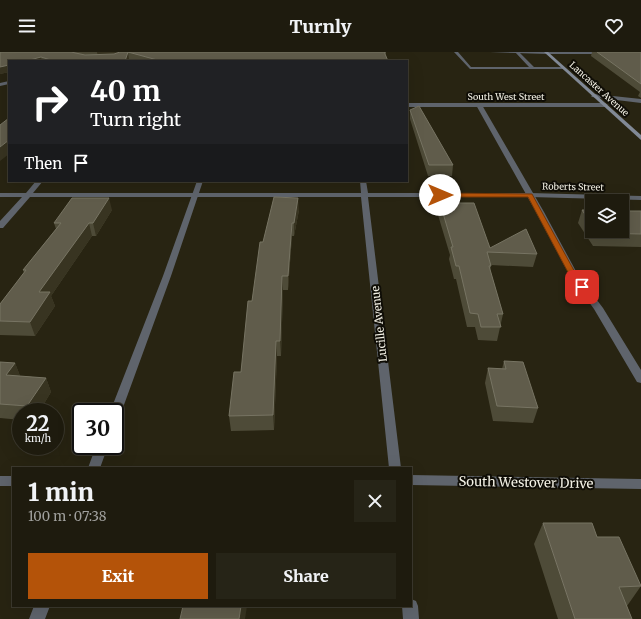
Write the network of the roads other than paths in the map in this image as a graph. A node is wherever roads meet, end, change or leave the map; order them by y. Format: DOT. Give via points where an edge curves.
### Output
graph roads {
  1 [pos="456,52"];
  2 [pos="492,52"];
  3 [pos="517,52"];
  4 [pos="547,52"];
  5 [pos="610,53"];
  6 [pos="533,68"];
  7 [pos="563,68"];
  8 [pos="594,96"];
  9 [pos="641,101"];
  10 [pos="408,105"];
  11 [pos="479,105"];
  12 [pos="605,105"];
  13 [pos="641,138"];
  14 [pos="39,182"];
  15 [pos="200,182"];
  16 [pos="363,182"];
  17 [pos="194,194"];
  18 [pos="0,195"];
  19 [pos="28,195"];
  20 [pos="530,195"];
  21 [pos="365,196"];
  22 [pos="641,198"];
  23 [pos="0,226"];
  24 [pos="641,378"];
  25 [pos="118,403"];
  26 [pos="99,455"];
  27 [pos="94,467"];
  28 [pos="395,467"];
  29 [pos="412,480"];
  30 [pos="0,481"];
  31 [pos="12,481"];
  32 [pos="641,484"];
  33 [pos="42,607"];
  34 [pos="410,607"];
  35 [pos="37,619"];
  36 [pos="412,619"];
  1 -- 6 [label="street" via="470,68"];
  2 -- 3 [label="street"];
  3 -- 4 [label="street"];
  3 -- 6 [label="street"];
  4 -- 5 [label="street"];
  4 -- 7 [label="main road, Lancaster Avenue"];
  6 -- 7 [label="street"];
  7 -- 8 [label="main road, Lancaster Avenue"];
  8 -- 9 [label="street"];
  8 -- 12 [label="main road, Lancaster Avenue"];
  10 -- 11 [label="street, South West Street"];
  11 -- 12 [label="street, South West Street"];
  11 -- 20 [label="street"];
  12 -- 13 [label="main road, Lancaster Avenue"];
  14 -- 19 [label="street"];
  15 -- 17 [label="street"];
  16 -- 21 [label="street, Lucille Avenue"];
  17 -- 19 [label="street, Roberts Street"];
  17 -- 21 [label="street, Roberts Street"];
  17 -- 25 [label="street" via="167,276"];
  18 -- 19 [label="street, Roberts Street"];
  19 -- 23 [label="street"];
  20 -- 21 [label="street, Roberts Street"];
  20 -- 22 [label="street, Roberts Street"];
  20 -- 24 [label="street" via="574,276 598,308"];
  21 -- 28 [label="street, Lucille Avenue"];
  26 -- 27 [label="street"];
  29 -- 32 [label="street, South Westover Drive"];
  30 -- 31 [label="street"];
  33 -- 35 [label="street"];
  34 -- 36 [label="street"];
}
